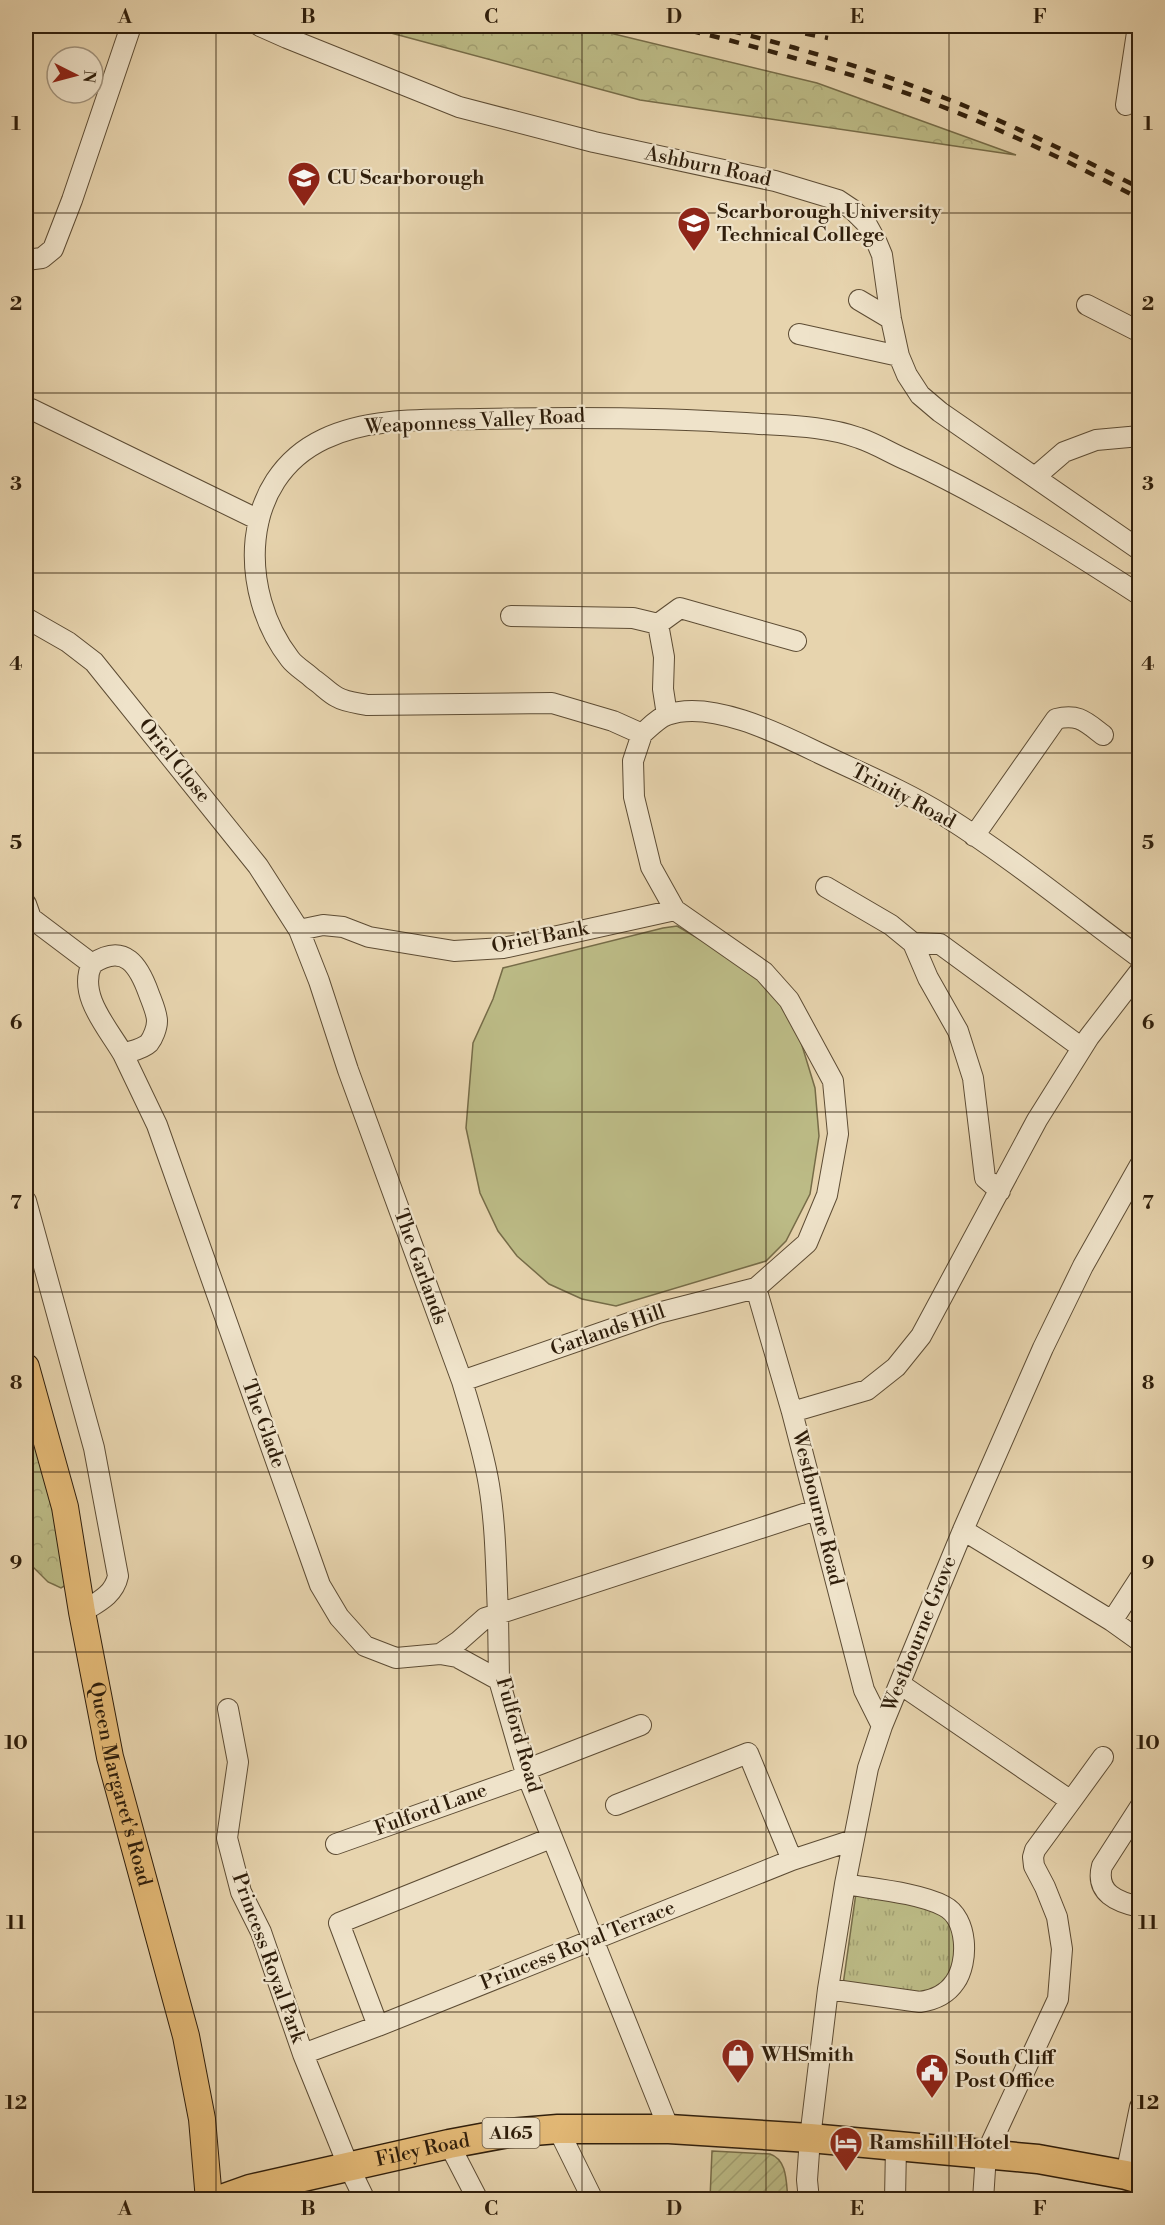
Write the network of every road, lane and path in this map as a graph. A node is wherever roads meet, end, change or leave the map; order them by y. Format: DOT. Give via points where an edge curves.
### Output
graph roads {
  1 [pos="131,26"];
  2 [pos="260,26"];
  3 [pos="1138,26"];
  4 [pos="1136,67"];
  5 [pos="1126,105"];
  6 [pos="26,260"];
  7 [pos="859,300"];
  8 [pos="1087,305"];
  9 [pos="891,319"];
  10 [pos="1140,332"];
  11 [pos="799,334"];
  12 [pos="900,356"];
  13 [pos="31,409"];
  14 [pos="1140,435"];
  15 [pos="1035,477"];
  16 [pos="258,520"];
  17 [pos="1140,550"];
  18 [pos="1140,595"];
  19 [pos="512,616"];
  20 [pos="26,618"];
  21 [pos="658,624"];
  22 [pos="796,641"];
  23 [pos="667,715"];
  24 [pos="642,734"];
  25 [pos="1103,735"];
  26 [pos="974,836"];
  27 [pos="826,887"];
  28 [pos="26,904"];
  29 [pos="675,910"];
  30 [pos="299,930"];
  31 [pos="913,943"];
  32 [pos="1140,958"];
  33 [pos="92,964"];
  34 [pos="1140,971"];
  35 [pos="1082,1048"];
  36 [pos="123,1054"];
  37 [pos="1140,1165"];
  38 [pos="1000,1191"];
  39 [pos="26,1200"];
  40 [pos="756,1288"];
  41 [pos="26,1367"];
  42 [pos="462,1381"];
  43 [pos="792,1412"];
  44 [pos="816,1510"];
  45 [pos="963,1530"];
  46 [pos="1140,1578"];
  47 [pos="82,1612"];
  48 [pos="498,1614"];
  49 [pos="1112,1621"];
  50 [pos="1140,1641"];
  51 [pos="440,1654"];
  52 [pos="499,1680"];
  53 [pos="900,1684"];
  54 [pos="228,1709"];
  55 [pos="641,1725"];
  56 [pos="882,1726"];
  57 [pos="1103,1757"];
  58 [pos="526,1773"];
  59 [pos="1071,1801"];
  60 [pos="616,1805"];
  61 [pos="1140,1807"];
  62 [pos="550,1838"];
  63 [pos="853,1840"];
  64 [pos="336,1844"];
  65 [pos="792,1860"];
  66 [pos="845,1884"];
  67 [pos="1140,1907"];
  68 [pos="592,1940"];
  69 [pos="828,1989"];
  70 [pos="378,2026"];
  71 [pos="303,2054"];
  72 [pos="1140,2107"];
  73 [pos="558,2129"];
  74 [pos="669,2129"];
  75 [pos="810,2138"];
  76 [pos="449,2144"];
  77 [pos="896,2146"];
  78 [pos="987,2154"];
  79 [pos="348,2165"];
  80 [pos="1133,2177"];
  81 [pos="252,2194"];
  82 [pos="209,2199"];
  83 [pos="219,2199"];
  84 [pos="365,2199"];
  85 [pos="478,2199"];
  86 [pos="593,2199"];
  87 [pos="809,2199"];
  88 [pos="895,2199"];
  89 [pos="983,2199"];
  1 -- 6 [label="street" via="54,249 42,258"];
  2 -- 9 [label="street, Ashburn Road" via="470,110 594,142 775,181 838,200 854,210 878,243"];
  3 -- 4 [label="street"];
  4 -- 5 [label="street"];
  7 -- 9 [label="street"];
  8 -- 10 [label="street"];
  9 -- 12 [label="street, Ashburn Road"];
  11 -- 12 [label="street"];
  12 -- 15 [label="street, Ashburn Road" via="920,394 940,412"];
  13 -- 16 [label="street"];
  14 -- 15 [label="street" via="1096,440 1064,452"];
  15 -- 17 [label="street, Ashburn Road"];
  16 -- 18 [label="street, Weaponness Valley Road" via="274,484 300,453 354,428 399,422 586,416 819,428 865,440 952,483 1021,519"];
  16 -- 24 [label="street, Weaponness Valley Road" via="254,572 272,631 292,662 337,698 367,705 552,703"];
  19 -- 21 [label="street" via="633,618"];
  20 -- 30 [label="street, Oriel Close" via="94,662 258,866"];
  21 -- 22 [label="street" via="680,608"];
  21 -- 23 [label="street"];
  23 -- 24 [label="street"];
  23 -- 26 [label="street, Trinity Road" via="713,713 752,724 880,781"];
  24 -- 29 [label="street" via="633,761 634,797 651,867"];
  25 -- 26 [label="street" via="1083,720 1068,715 1056,719"];
  26 -- 32 [label="street, Trinity Road"];
  27 -- 31 [label="street" via="891,925"];
  28 -- 33 [label="street" via="31,918"];
  29 -- 30 [label="street, Oriel Bank" via="503,948 454,951 369,937 344,927 323,925"];
  29 -- 40 [label="street" via="764,972 789,1000 833,1081 838,1134 827,1195 807,1244"];
  30 -- 42 [label="street, The Garlands"];
  31 -- 35 [label="street" via="940,944"];
  31 -- 38 [label="street" via="958,1031 973,1078 985,1179"];
  33 -- 36 [label="street, The Glade" via="87,988 91,1000"];
  33 -- 36 [label="street" via="121,956 135,964 153,1005 157,1020 150,1042"];
  34 -- 35 [label="street"];
  35 -- 38 [label="street"];
  36 -- 51 [label="street, The Glade" via="157,1125 320,1585 339,1617 365,1646 396,1658"];
  37 -- 45 [label="street, Westbourne Grove" via="1043,1347"];
  38 -- 43 [label="street" via="921,1336 896,1367 867,1390"];
  39 -- 47 [label="street" via="94,1448 118,1576 111,1593"];
  40 -- 42 [label="street, Garlands Hill" via="658,1313"];
  40 -- 43 [label="street, Westbourne Road"];
  41 -- 47 [label="main road, Queen Margaret's Road" via="65,1507"];
  42 -- 48 [label="street, The Garlands" via="489,1486"];
  43 -- 44 [label="street, Westbourne Road"];
  44 -- 48 [label="street"];
  44 -- 56 [label="street, Westbourne Road" via="864,1690"];
  45 -- 49 [label="street"];
  45 -- 53 [label="street, Westbourne Grove"];
  46 -- 49 [label="street"];
  47 -- 82 [label="main road, Queen Margaret's Road" via="110,1757 186,2036 202,2119"];
  48 -- 51 [label="street" via="485,1618"];
  48 -- 52 [label="street, Fulford Road"];
  49 -- 50 [label="street"];
  51 -- 52 [label="street" via="457,1657"];
  52 -- 58 [label="street, Fulford Road"];
  53 -- 56 [label="street, Westbourne Grove"];
  53 -- 59 [label="street"];
  54 -- 71 [label="street, Princess Royal Park" via="238,1762 228,1838 240,1892 261,1932"];
  55 -- 58 [label="street, Fulford Lane"];
  56 -- 63 [label="street, Westbourne Grove" via="868,1768"];
  57 -- 59 [label="street"];
  58 -- 62 [label="street, Fulford Road"];
  58 -- 64 [label="street, Fulford Lane"];
  59 -- 78 [label="street" via="1033,1857 1058,1917 1062,1948 1058,2000"];
  60 -- 65 [label="street" via="748,1753"];
  61 -- 67 [label="street" via="1102,1866 1100,1876 1101,1885 1113,1898"];
  62 -- 68 [label="street, Fulford Road"];
  62 -- 70 [label="street" via="339,1923"];
  63 -- 65 [label="street, Princess Royal Terrace"];
  63 -- 66 [label="street, Westbourne Grove"];
  65 -- 68 [label="street, Princess Royal Terrace"];
  66 -- 69 [label="street, Westbourne Grove"];
  66 -- 69 [label="street" via="926,1899 947,1907 960,1926 964,1955 955,1982 932,2000 920,2002"];
  68 -- 70 [label="street, Princess Royal Terrace"];
  68 -- 74 [label="street, Fulford Road"];
  69 -- 75 [label="street, Westbourne Grove"];
  70 -- 71 [label="street, Princess Royal Terrace"];
  71 -- 79 [label="street, Princess Royal Park"];
  72 -- 80 [label="street"];
  73 -- 74 [label="highway, Filey Road / A165"];
  73 -- 76 [label="highway, Filey Road / A165"];
  73 -- 86 [label="street"];
  74 -- 75 [label="highway, Filey Road / A165"];
  75 -- 77 [label="highway, A165"];
  75 -- 87 [label="street, Westbourne Grove"];
  76 -- 79 [label="highway, Filey Road / A165"];
  76 -- 85 [label="street"];
  77 -- 78 [label="highway, A165"];
  77 -- 88 [label="street"];
  78 -- 80 [label="highway, A165"];
  78 -- 89 [label="street"];
  79 -- 81 [label="highway, Filey Road / A165"];
  79 -- 84 [label="street, Princess Royal Park"];
  81 -- 83 [label="highway, Filey Road / A165"];
}
